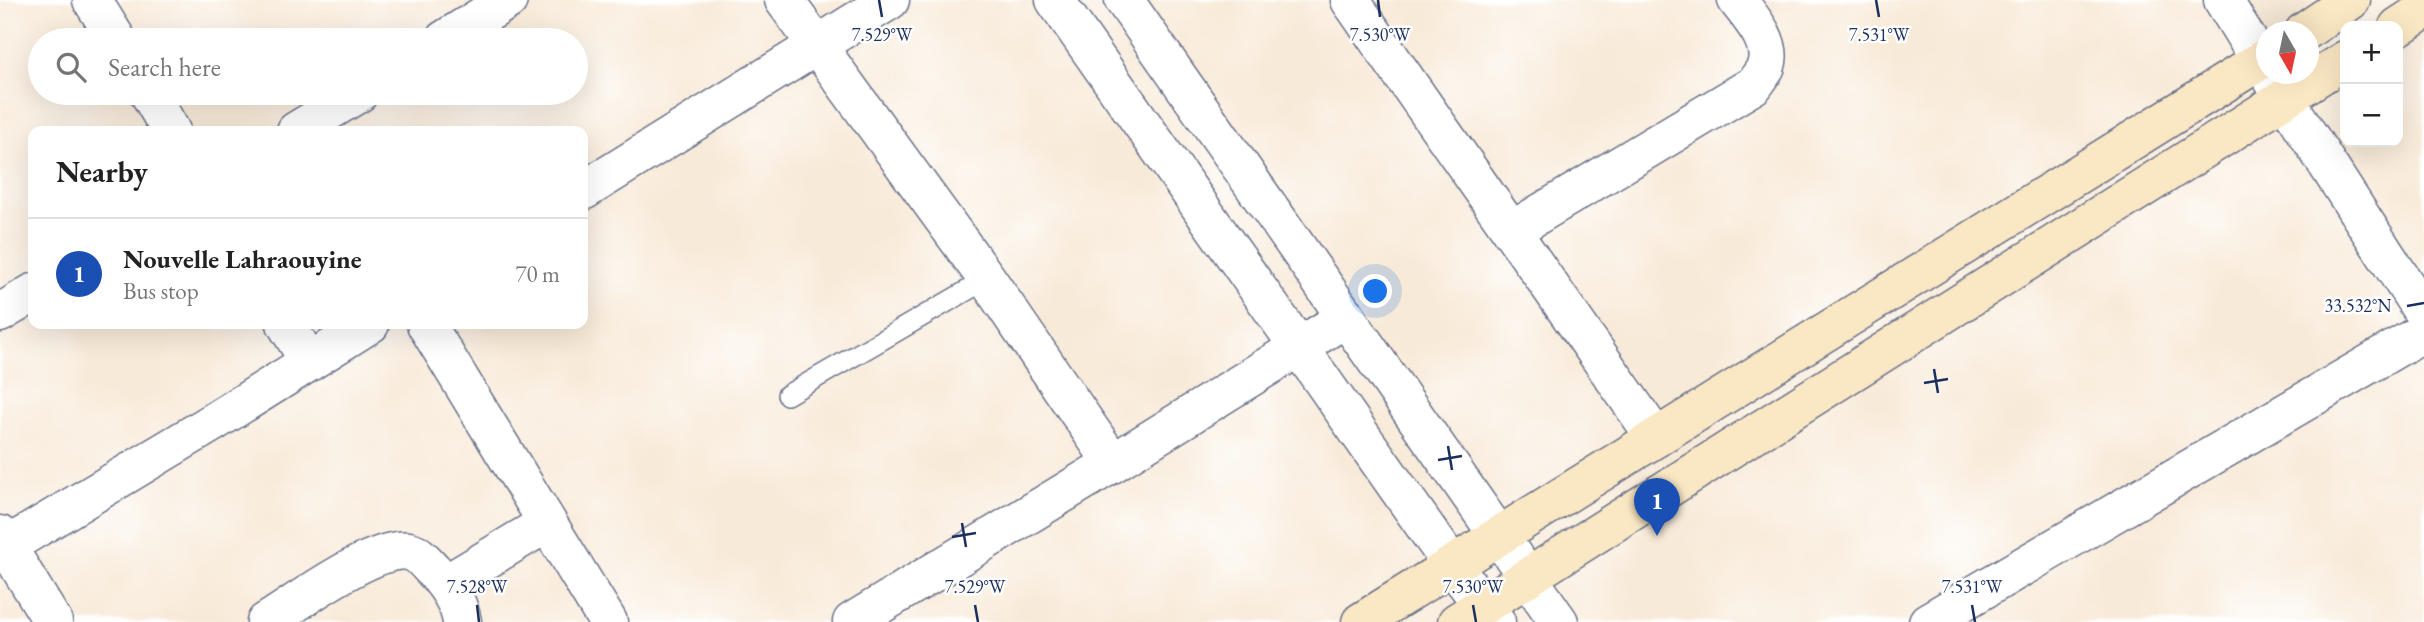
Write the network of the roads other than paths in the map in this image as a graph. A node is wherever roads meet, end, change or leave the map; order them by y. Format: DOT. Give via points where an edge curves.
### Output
graph roads {
  1 [pos="92,0"];
  2 [pos="508,0"];
  3 [pos="783,0"];
  4 [pos="890,0"];
  5 [pos="1055,0"];
  6 [pos="1124,0"];
  7 [pos="1350,0"];
  8 [pos="1737,0"];
  9 [pos="2223,0"];
  10 [pos="2351,0"];
  11 [pos="2424,10"];
  12 [pos="2319,22"];
  13 [pos="2403,24"];
  14 [pos="110,28"];
  15 [pos="463,28"];
  16 [pos="817,44"];
  17 [pos="2256,52"];
  18 [pos="2340,61"];
  19 [pos="2319,64"];
  20 [pos="2256,79"];
  21 [pos="2256,84"];
  22 [pos="2277,84"];
  23 [pos="156,105"];
  24 [pos="339,105"];
  25 [pos="168,126"];
  26 [pos="304,126"];
  27 [pos="2128,143"];
  28 [pos="2153,180"];
  29 [pos="588,188"];
  30 [pos="1997,223"];
  31 [pos="1511,231"];
  32 [pos="2021,263"];
  33 [pos="987,279"];
  34 [pos="28,296"];
  35 [pos="0,313"];
  36 [pos="2424,314"];
  37 [pos="1347,317"];
  38 [pos="289,329"];
  39 [pos="362,329"];
  40 [pos="429,329"];
  41 [pos="2424,332"];
  42 [pos="1300,348"];
  43 [pos="309,361"];
  44 [pos="787,395"];
  45 [pos="1656,438"];
  46 [pos="1113,463"];
  47 [pos="547,523"];
  48 [pos="1500,535"];
  49 [pos="2,544"];
  50 [pos="1452,565"];
  51 [pos="1529,577"];
  52 [pos="446,584"];
  53 [pos="1479,616"];
  54 [pos="53,622"];
  55 [pos="266,622"];
  56 [pos="461,622"];
  57 [pos="608,622"];
  58 [pos="852,622"];
  59 [pos="1361,622"];
  60 [pos="1559,622"];
  61 [pos="1928,622"];
  1 -- 14 [label="street"];
  2 -- 15 [label="street"];
  3 -- 16 [label="street"];
  4 -- 16 [label="street"];
  5 -- 42 [label="street"];
  6 -- 37 [label="street"];
  7 -- 31 [label="street"];
  8 -- 31 [label="street" via="1766,45 1766,65 1754,85"];
  9 -- 17 [label="street"];
  10 -- 12 [label="street"];
  11 -- 13 [label="street"];
  16 -- 29 [label="street"];
  16 -- 33 [label="street"];
  18 -- 19 [label="street"];
  20 -- 27 [label="street"];
  21 -- 28 [label="street"];
  22 -- 36 [label="street"];
  23 -- 25 [label="street"];
  24 -- 26 [label="street"];
  27 -- 28 [label="street"];
  27 -- 30 [label="street"];
  28 -- 32 [label="street"];
  30 -- 32 [label="street"];
  30 -- 45 [label="street"];
  31 -- 45 [label="street"];
  32 -- 51 [label="street"];
  33 -- 44 [label="lane"];
  33 -- 46 [label="street"];
  34 -- 35 [label="street"];
  37 -- 42 [label="street"];
  37 -- 48 [label="street"];
  38 -- 43 [label="street"];
  39 -- 43 [label="street"];
  40 -- 47 [label="street"];
  41 -- 61 [label="street"];
  42 -- 46 [label="street"];
  42 -- 50 [label="street"];
  43 -- 49 [label="street" via="212,423"];
  45 -- 48 [label="street"];
  46 -- 58 [label="street"];
  47 -- 52 [label="street"];
  47 -- 57 [label="street"];
  48 -- 50 [label="street"];
  48 -- 51 [label="street"];
  49 -- 54 [label="street"];
  50 -- 53 [label="street"];
  50 -- 59 [label="street"];
  51 -- 53 [label="street"];
  51 -- 60 [label="street"];
  52 -- 55 [label="street" via="410,551 379,555"];
  52 -- 56 [label="street"];
}
